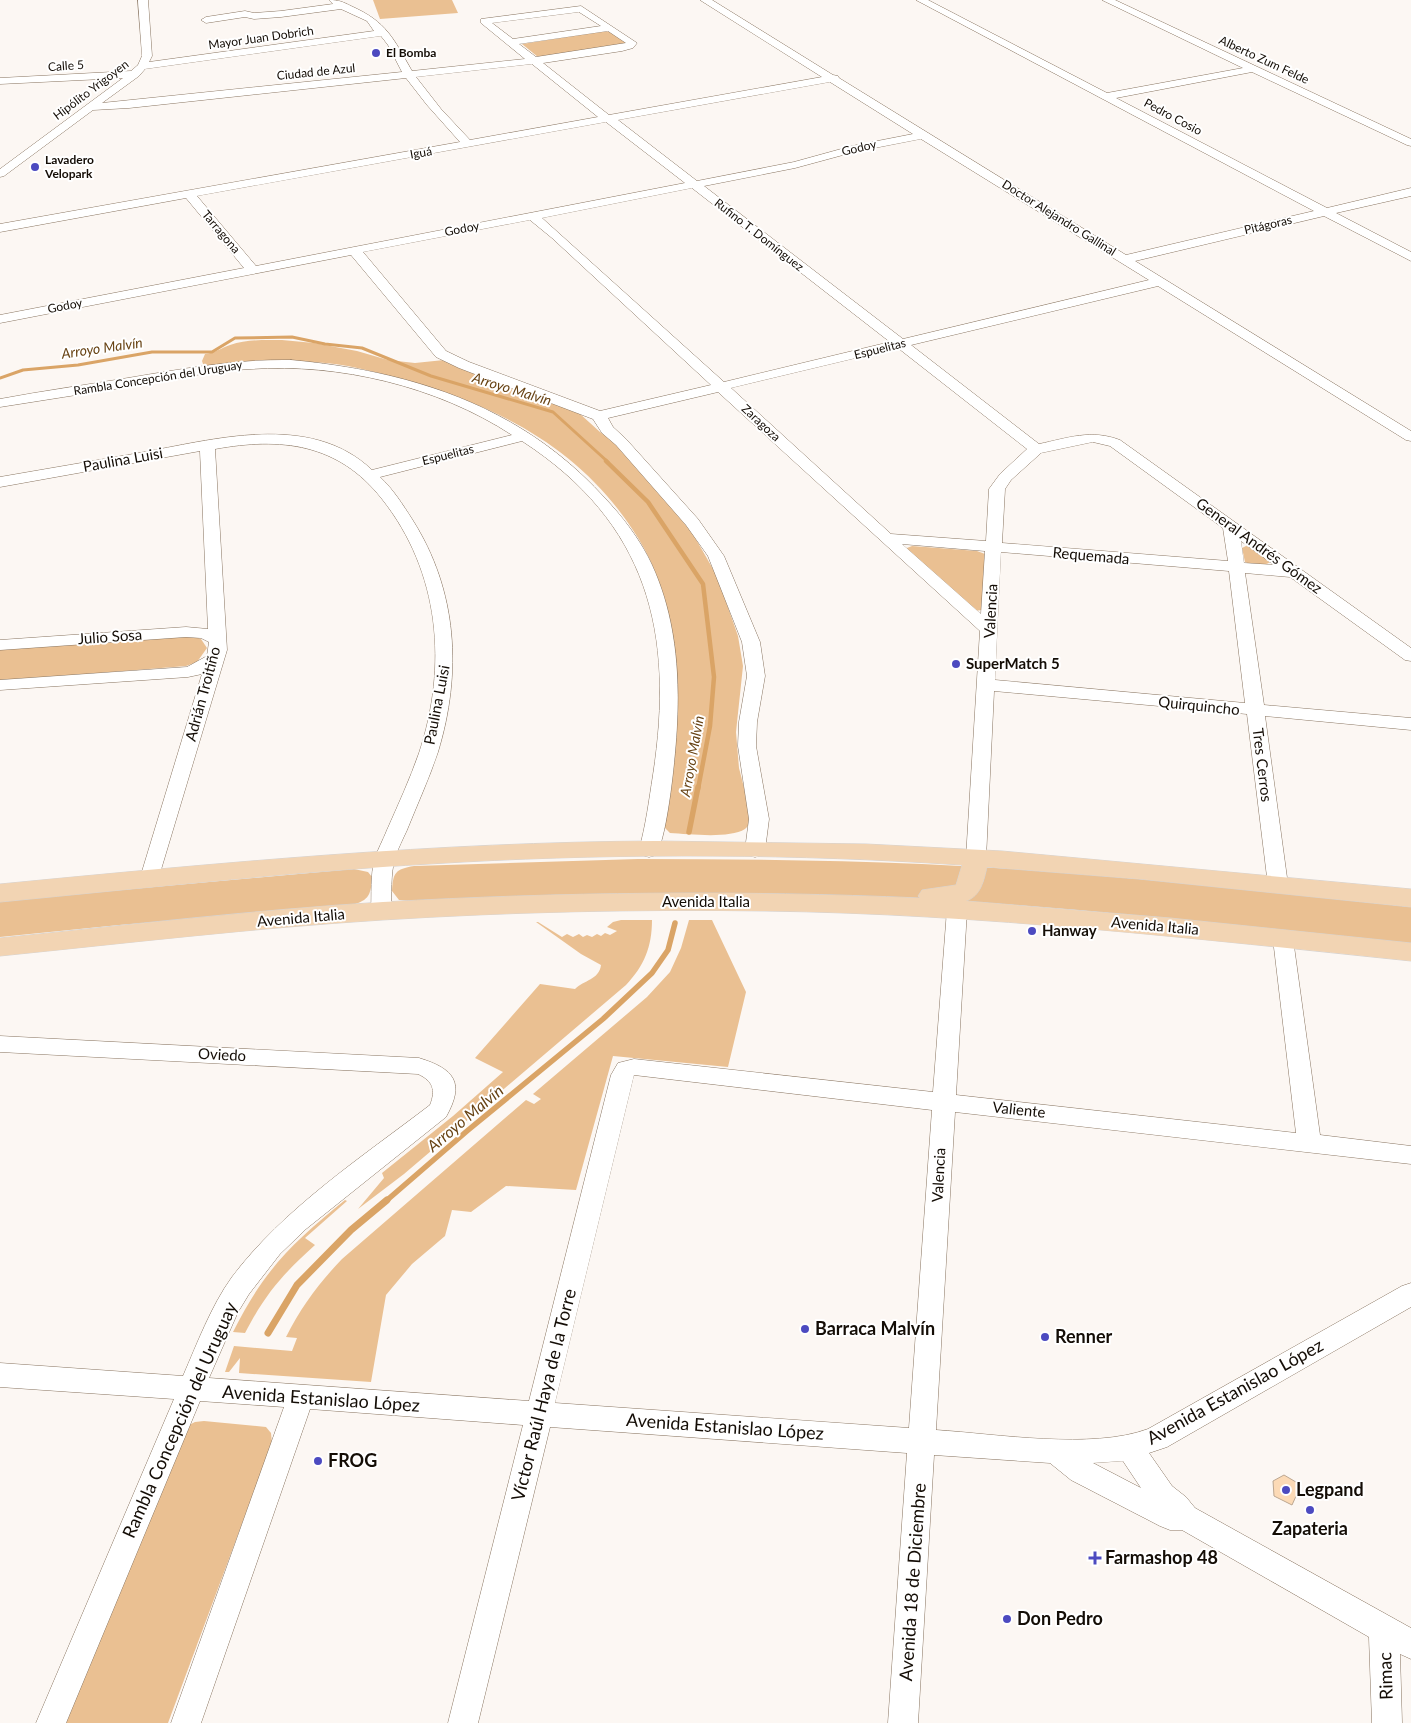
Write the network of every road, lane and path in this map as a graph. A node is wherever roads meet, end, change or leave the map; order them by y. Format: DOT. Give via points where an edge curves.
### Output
graph roads {
  1 [pos="143,0"];
  2 [pos="241,0"];
  3 [pos="705,0"];
  4 [pos="921,0"];
  5 [pos="1107,0"];
  6 [pos="337,3"];
  7 [pos="245,14"];
  8 [pos="1161,14"];
  9 [pos="1144,17"];
  10 [pos="206,20"];
  11 [pos="610,28"];
  12 [pos="384,33"];
  13 [pos="511,42"];
  14 [pos="533,61"];
  15 [pos="1253,68"];
  16 [pos="138,70"];
  17 [pos="409,75"];
  18 [pos="834,78"];
  19 [pos="0,81"];
  20 [pos="1105,97"];
  21 [pos="91,107"];
  22 [pos="607,119"];
  23 [pos="923,135"];
  24 [pos="1409,141"];
  25 [pos="468,144"];
  26 [pos="0,174"];
  27 [pos="693,185"];
  28 [pos="1411,192"];
  29 [pos="189,194"];
  30 [pos="1325,212"];
  31 [pos="533,216"];
  32 [pos="3,227"];
  33 [pos="354,250"];
  34 [pos="1411,257"];
  35 [pos="1125,259"];
  36 [pos="253,270"];
  37 [pos="1161,281"];
  38 [pos="0,319"];
  39 [pos="900,344"];
  40 [pos="722,387"];
  41 [pos="0,403"];
  42 [pos="599,416"];
  43 [pos="524,436"];
  44 [pos="1411,437"];
  45 [pos="207,445"];
  46 [pos="1036,449"];
  47 [pos="371,475"];
  48 [pos="0,482"];
  49 [pos="1231,526"];
  50 [pos="886,538"];
  51 [pos="994,547"];
  52 [pos="1236,568"];
  53 [pos="1295,572"];
  54 [pos="990,630"];
  55 [pos="218,640"];
  56 [pos="0,645"];
  57 [pos="1411,656"];
  58 [pos="215,659"];
  59 [pos="0,685"];
  60 [pos="987,685"];
  61 [pos="1255,711"];
  62 [pos="1411,724"];
  63 [pos="649,850"];
  64 [pos="755,850"];
  65 [pos="976,858"];
  66 [pos="385,859"];
  67 [pos="150,878"];
  68 [pos="1278,885"];
  69 [pos="0,893"];
  70 [pos="1411,898"];
  71 [pos="830,904"];
  72 [pos="957,910"];
  73 [pos="381,911"];
  74 [pos="1283,939"];
  75 [pos="0,947"];
  76 [pos="1411,952"];
  77 [pos="0,1044"];
  78 [pos="626,1069"];
  79 [pos="440,1078"];
  80 [pos="944,1102"];
  81 [pos="1309,1143"];
  82 [pos="1411,1156"];
  83 [pos="1411,1294"];
  84 [pos="0,1375"];
  85 [pos="190,1390"];
  86 [pos="301,1397"];
  87 [pos="539,1413"];
  88 [pos="923,1441"];
  89 [pos="1130,1448"];
  90 [pos="1055,1451"];
  91 [pos="1185,1517"];
  92 [pos="1384,1630"];
  93 [pos="1411,1644"];
  94 [pos="51,1723"];
  95 [pos="186,1723"];
  96 [pos="463,1723"];
  97 [pos="903,1723"];
  98 [pos="1387,1723"];
  1 -- 16 [label="street, Hipólito Yrigoyen" via="147,51 146,59"];
  2 -- 7 [label="street"];
  3 -- 18 [label="street, Doctor Alejandro Gallinal"];
  4 -- 20 [label="street, Pedro Cosio"];
  5 -- 9 [label="street, Alberto Zum Felde"];
  6 -- 7 [label="street" via="273,15"];
  6 -- 12 [label="street" via="370,18"];
  7 -- 10 [label="street"];
  8 -- 9 [label="street"];
  9 -- 15 [label="street, Alberto Zum Felde"];
  11 -- 13 [label="street"];
  11 -- 13 [label="street, Rufino T. Domínguez" via="585,11 576,9 484,21"];
  11 -- 14 [label="street, Ciudad de Azul" via="632,45"];
  12 -- 16 [label="street, Mayor Juan Dobrich"];
  12 -- 17 [label="street"];
  13 -- 14 [label="street, Rufino T. Domínguez"];
  14 -- 17 [label="street, Ciudad de Azul"];
  14 -- 22 [label="street, Rufino T. Domínguez"];
  15 -- 20 [label="street"];
  15 -- 24 [label="street, Alberto Zum Felde"];
  16 -- 19 [label="street, Calle 5"];
  16 -- 21 [label="street, Hipólito Yrigoyen"];
  17 -- 21 [label="street, Ciudad de Azul"];
  17 -- 25 [label="street" via="433,107"];
  18 -- 22 [label="street, Iguá"];
  18 -- 23 [label="street, Doctor Alejandro Gallinal"];
  20 -- 30 [label="street, Pedro Cosio"];
  21 -- 26 [label="street, Hipólito Yrigoyen"];
  22 -- 25 [label="street, Iguá"];
  22 -- 27 [label="street, Rufino T. Domínguez"];
  23 -- 27 [label="street, Godoy" via="852,148 795,166"];
  23 -- 35 [label="street, Doctor Alejandro Gallinal"];
  25 -- 29 [label="street, Iguá"];
  27 -- 31 [label="street, Godoy"];
  27 -- 39 [label="street, Rufino T. Domínguez"];
  28 -- 30 [label="street, Pitágoras"];
  29 -- 32 [label="street, Iguá"];
  29 -- 36 [label="street, Tarragona"];
  30 -- 34 [label="street, Pedro Cosio"];
  30 -- 35 [label="street, Pitágoras"];
  31 -- 33 [label="street, Godoy"];
  31 -- 40 [label="street, Zaragoza"];
  33 -- 36 [label="street, Godoy"];
  33 -- 42 [label="street" via="441,354"];
  35 -- 37 [label="street, Doctor Alejandro Gallinal"];
  36 -- 38 [label="street, Godoy"];
  37 -- 39 [label="street, Espuelitas"];
  37 -- 44 [label="street, Doctor Alejandro Gallinal"];
  39 -- 40 [label="street, Espuelitas"];
  39 -- 46 [label="street, Rufino T. Domínguez"];
  40 -- 42 [label="street, Espuelitas"];
  40 -- 50 [label="street, Zaragoza"];
  41 -- 43 [label="street, Rambla Concepción del Uruguay" via="225,366 290,364 346,370 436,393 474,408"];
  42 -- 64 [label="street" via="607,430 686,516 716,556 751,642 756,676 747,746 759,819"];
  43 -- 47 [label="street, Espuelitas"];
  43 -- 63 [label="street, Rambla Concepción del Uruguay" via="562,462 605,506 630,540 654,590 669,667 670,729"];
  45 -- 47 [label="street, Paulina Luisi" via="254,439 307,443 341,453"];
  45 -- 48 [label="street, Paulina Luisi"];
  45 -- 55 [label="street, Adrián Troitiño"];
  46 -- 49 [label="street, General Andrés Gómez" via="1093,438 1115,443"];
  46 -- 51 [label="street, Valencia" via="996,489"];
  47 -- 66 [label="street, Paulina Luisi" via="406,519 418,542 433,576 446,635 443,689 437,720 428,752"];
  49 -- 52 [label="street, Tres Cerros"];
  49 -- 53 [label="street, General Andrés Gómez"];
  50 -- 51 [label="street, Requemada"];
  50 -- 54 [label="street, Zaragoza"];
  51 -- 52 [label="street, Requemada"];
  51 -- 54 [label="street, Valencia"];
  52 -- 53 [label="street, Requemada"];
  52 -- 61 [label="street, Tres Cerros"];
  53 -- 57 [label="street, General Andrés Gómez"];
  54 -- 60 [label="street, Valencia"];
  55 -- 56 [label="street, Julio Sosa" via="204,633 186,632"];
  55 -- 58 [label="street, Adrián Troitiño"];
  58 -- 59 [label="street" via="188,672"];
  58 -- 67 [label="street, Adrián Troitiño"];
  60 -- 61 [label="street, Quirquincho"];
  60 -- 65 [label="street, Valencia"];
  61 -- 62 [label="street, Quirquincho"];
  61 -- 68 [label="street, Tres Cerros"];
  63 -- 64 [label="main road"];
  63 -- 66 [label="main road" via="533,851"];
  64 -- 65 [label="main road"];
  65 -- 68 [label="main road"];
  65 -- 71 [label="main road" via="972,883 964,894 956,897 871,894"];
  66 -- 67 [label="main road"];
  66 -- 73 [label="street, Paulina Luisi"];
  67 -- 69 [label="main road"];
  68 -- 70 [label="main road"];
  71 -- 72 [label="main road, Avenida Italia"];
  71 -- 73 [label="main road, Avenida Italia" via="574,903"];
  72 -- 74 [label="main road, Avenida Italia"];
  72 -- 80 [label="street, Valencia"];
  73 -- 75 [label="main road, Avenida Italia"];
  74 -- 76 [label="main road, Avenida Italia"];
  74 -- 81 [label="street"];
  77 -- 79 [label="street, Oviedo" via="409,1066 427,1069"];
  78 -- 80 [label="street, Valiente" via="634,1067"];
  78 -- 87 [label="street, Víctor Raúl Haya de la Torre"];
  79 -- 85 [label="street, Rambla Concepción del Uruguay" via="446,1093 438,1112 297,1222 271,1247 228,1306"];
  80 -- 81 [label="street, Valiente"];
  80 -- 88 [label="street, Valencia"];
  81 -- 82 [label="street, Valiente"];
  83 -- 89 [label="street, Avenida Estanislao López" via="1157,1438"];
  84 -- 85 [label="street, Avenida Estanislao López"];
  85 -- 86 [label="street, Avenida Estanislao López"];
  85 -- 94 [label="street, Rambla Concepción del Uruguay"];
  86 -- 87 [label="street, Avenida Estanislao López"];
  86 -- 95 [label="street"];
  87 -- 88 [label="street, Avenida Estanislao López"];
  87 -- 96 [label="street, Víctor Raúl Haya de la Torre"];
  88 -- 90 [label="street, Avenida Estanislao López"];
  88 -- 97 [label="street, Avenida 18 de Diciembre"];
  89 -- 90 [label="street, Avenida Estanislao López"];
  89 -- 91 [label="street" via="1162,1494"];
  90 -- 91 [label="street" via="1081,1471 1170,1516"];
  91 -- 92 [label="street"];
  92 -- 93 [label="street"];
  92 -- 98 [label="street, Rimac"];
}
